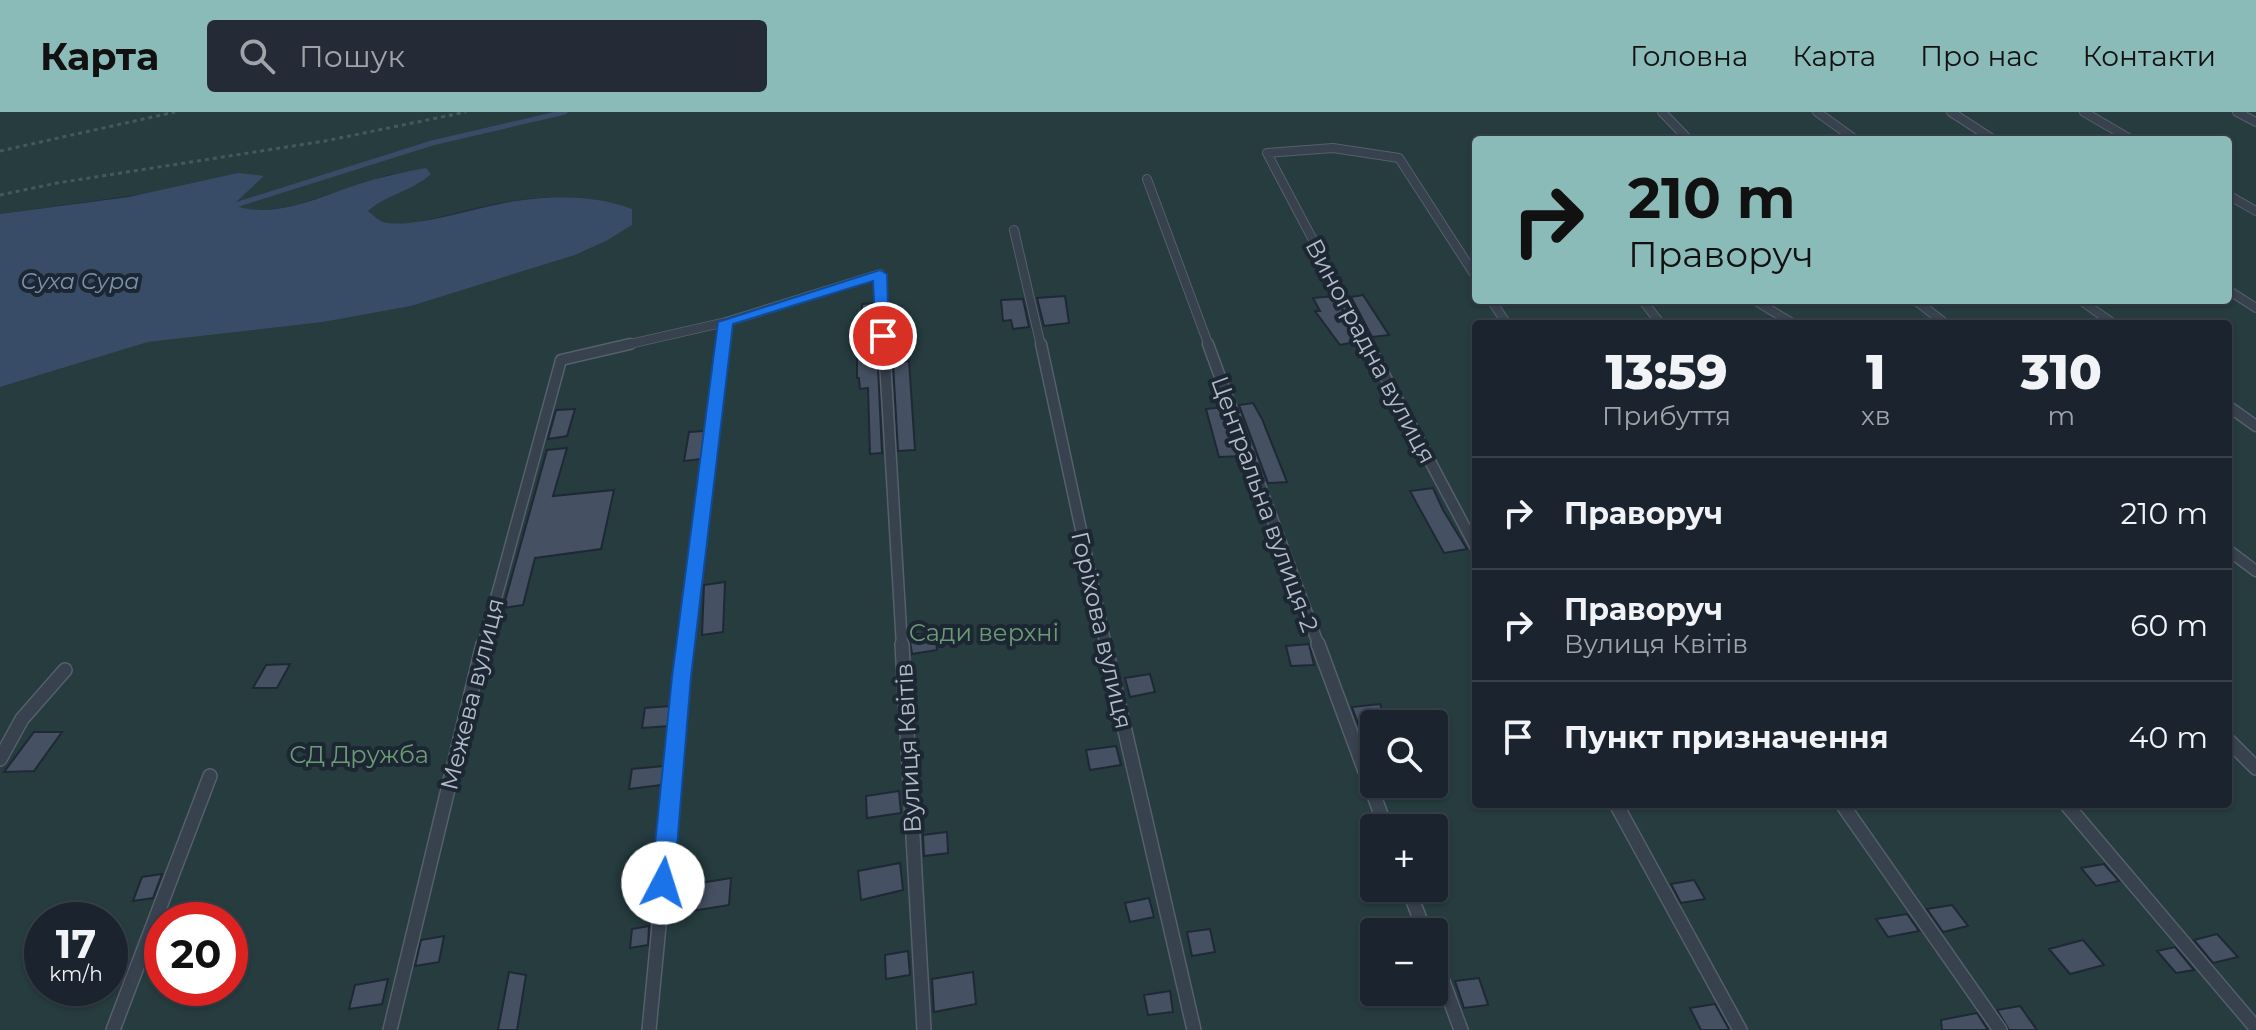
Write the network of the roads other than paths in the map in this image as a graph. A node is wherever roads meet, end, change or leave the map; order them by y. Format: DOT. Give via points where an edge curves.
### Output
graph roads {
  1 [pos="1662,112"];
  2 [pos="1817,112"];
  3 [pos="1951,112"];
  4 [pos="2084,112"];
  5 [pos="2237,112"];
  6 [pos="2256,122"];
  7 [pos="1685,136"];
  8 [pos="1850,136"];
  9 [pos="1988,136"];
  10 [pos="2125,136"];
  11 [pos="1147,179"];
  12 [pos="2232,197"];
  13 [pos="2256,211"];
  14 [pos="1014,230"];
  15 [pos="1472,271"];
  16 [pos="2232,293"];
  17 [pos="1645,304"];
  18 [pos="1761,304"];
  19 [pos="1920,304"];
  20 [pos="2086,304"];
  21 [pos="2256,308"];
  22 [pos="1658,320"];
  23 [pos="1787,320"];
  24 [pos="1941,320"];
  25 [pos="2108,320"];
  26 [pos="726,322"];
  27 [pos="2232,409"];
  28 [pos="2256,426"];
  29 [pos="1472,540"];
  30 [pos="2232,553"];
  31 [pos="2256,571"];
  32 [pos="65,670"];
  33 [pos="2232,744"];
  34 [pos="0,759"];
  35 [pos="2256,768"];
  36 [pos="210,776"];
  37 [pos="1618,808"];
  38 [pos="1845,808"];
  39 [pos="2069,808"];
  40 [pos="1381,814"];
  41 [pos="1448,995"];
  42 [pos="2256,1028"];
  43 [pos="113,1030"];
  44 [pos="390,1030"];
  45 [pos="649,1030"];
  46 [pos="924,1030"];
  47 [pos="1194,1030"];
  48 [pos="1461,1030"];
  49 [pos="1740,1030"];
  50 [pos="2000,1030"];
  1 -- 7 [label="lane"];
  2 -- 8 [label="lane"];
  3 -- 9 [label="lane"];
  4 -- 10 [label="lane"];
  5 -- 6 [label="lane"];
  11 -- 40 [label="lane, Центральна вулиця-2"];
  12 -- 13 [label="lane"];
  14 -- 47 [label="lane, Горіхова вулиця"];
  15 -- 29 [label="lane, Виноградна вулиця" via="1399,158 1330,146 1267,153"];
  16 -- 21 [label="lane"];
  17 -- 22 [label="lane"];
  18 -- 23 [label="lane"];
  19 -- 24 [label="lane"];
  20 -- 25 [label="lane"];
  26 -- 44 [label="lane, Межева вулиця" via="561,360 479,659"];
  26 -- 45 [label="lane" via="682,677"];
  26 -- 46 [label="lane, Вулиця Квітів" via="880,274"];
  27 -- 28 [label="lane"];
  30 -- 31 [label="lane"];
  32 -- 34 [label="lane" via="22,719"];
  33 -- 35 [label="lane"];
  36 -- 43 [label="lane"];
  37 -- 49 [label="lane"];
  38 -- 50 [label="lane"];
  39 -- 42 [label="lane"];
  41 -- 48 [label="lane"];
}
